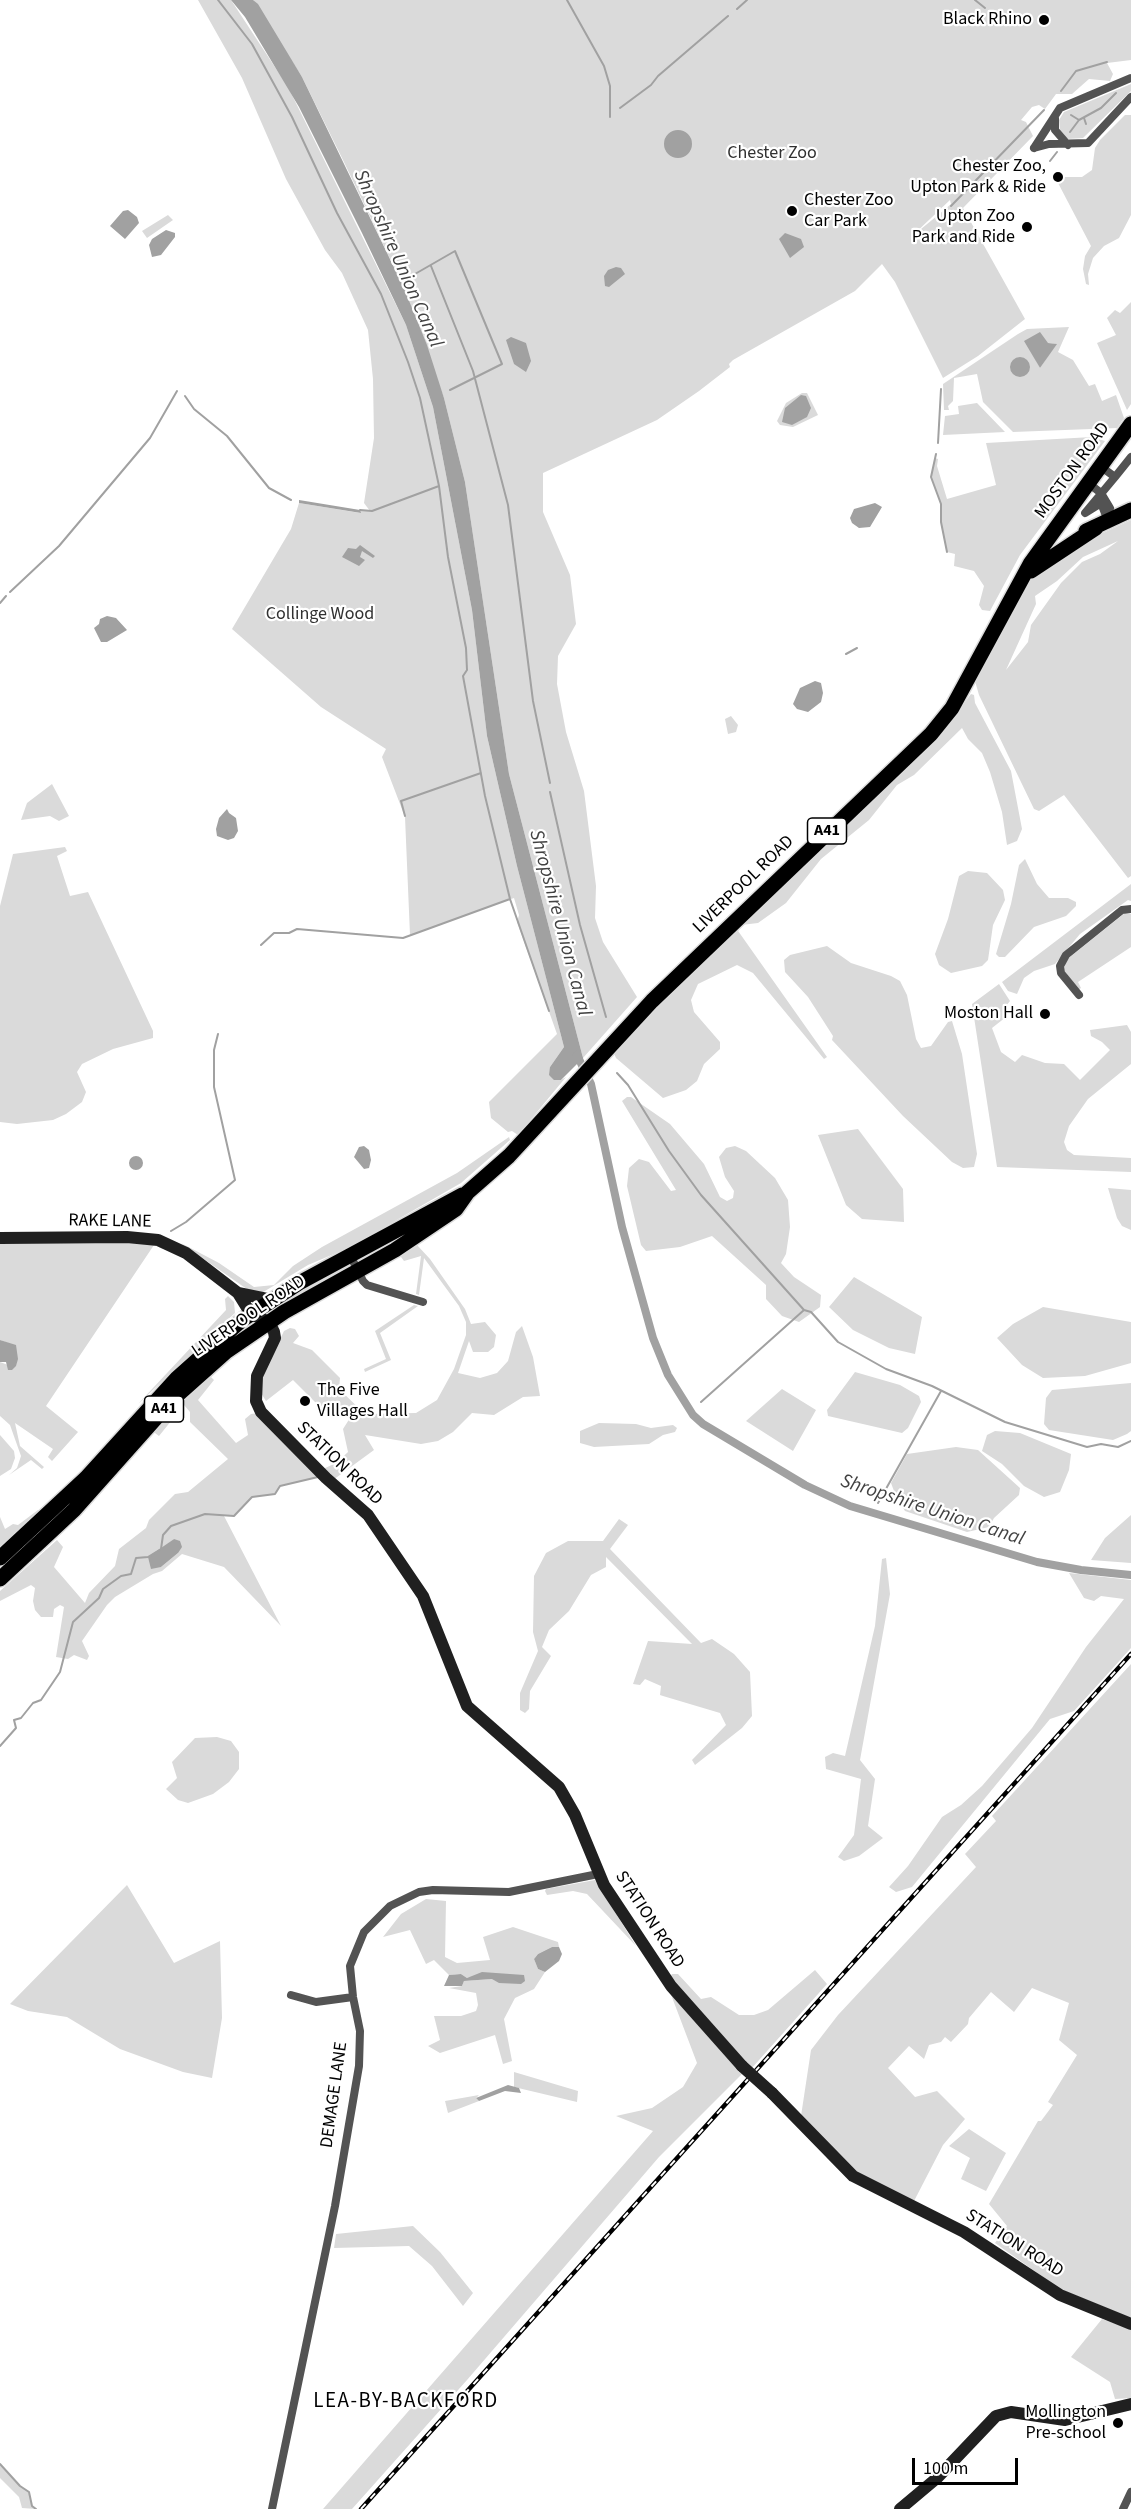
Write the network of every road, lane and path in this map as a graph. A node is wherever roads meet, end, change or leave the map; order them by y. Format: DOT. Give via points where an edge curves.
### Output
graph roads {
  1 [pos="1131,78"];
  2 [pos="1131,97"];
  3 [pos="1057,112"];
  4 [pos="1069,145"];
  5 [pos="1129,432"];
  6 [pos="1131,457"];
  7 [pos="1100,466"];
  8 [pos="1115,477"];
  9 [pos="1088,483"];
  10 [pos="1101,493"];
  11 [pos="1131,510"];
  12 [pos="1105,519"];
  13 [pos="1046,541"];
  14 [pos="1018,584"];
  15 [pos="1131,909"];
  16 [pos="1079,995"];
  17 [pos="0,1238"];
  18 [pos="355,1264"];
  19 [pos="238,1293"];
  20 [pos="272,1300"];
  21 [pos="423,1302"];
  22 [pos="251,1314"];
  23 [pos="269,1322"];
  24 [pos="255,1332"];
  25 [pos="271,1348"];
  26 [pos="0,1558"];
  27 [pos="0,1579"];
  28 [pos="598,1874"];
  29 [pos="291,1995"];
  30 [pos="352,1997"];
  31 [pos="1131,2324"];
  32 [pos="1131,2404"];
  33 [pos="1131,2492"];
  34 [pos="272,2509"];
  35 [pos="900,2509"];
  36 [pos="1123,2509"];
  1 -- 3 [label="street"];
  2 -- 4 [label="street" via="1088,143"];
  3 -- 4 [label="street" via="1055,130"];
  3 -- 4 [label="street" via="1034,148"];
  5 -- 7 [label="highway, MOSTON ROAD / A41"];
  6 -- 8 [label="street"];
  7 -- 8 [label="street"];
  7 -- 9 [label="highway, MOSTON ROAD / A41"];
  8 -- 10 [label="street"];
  9 -- 10 [label="street"];
  9 -- 13 [label="highway, MOSTON ROAD / A41"];
  10 -- 12 [label="street"];
  10 -- 12 [label="street" via="1084,513 1101,503"];
  11 -- 12 [label="highway"];
  12 -- 13 [label="highway" via="1065,538"];
  12 -- 14 [label="highway" via="1045,559"];
  13 -- 14 [label="highway, LIVERPOOL ROAD / A41"];
  14 -- 18 [label="highway, LIVERPOOL ROAD / A41" via="952,708 931,734 652,1001 456,1209 395,1250"];
  15 -- 16 [label="street" via="1122,910 1066,955 1061,973"];
  17 -- 19 [label="street, RAKE LANE" via="158,1240 186,1253"];
  18 -- 20 [label="highway, LIVERPOOL ROAD / A41"];
  18 -- 21 [label="street" via="367,1285"];
  18 -- 23 [label="highway, LIVERPOOL ROAD / A41"];
  19 -- 20 [label="street, RAKE LANE"];
  19 -- 22 [label="street, RAKE LANE"];
  20 -- 22 [label="highway, LIVERPOOL ROAD / A41"];
  22 -- 23 [label="street"];
  22 -- 26 [label="highway, LIVERPOOL ROAD / A41" via="184,1371 86,1478"];
  23 -- 24 [label="highway, LIVERPOOL ROAD / A41"];
  23 -- 25 [label="street" via="275,1338"];
  24 -- 25 [label="street" via="267,1339"];
  24 -- 27 [label="highway, LIVERPOOL ROAD / A41" via="192,1380 74,1510"];
  25 -- 28 [label="street, STATION ROAD" via="257,1376 256,1401 261,1412 374,1523 423,1596 467,1706 559,1787 575,1815"];
  28 -- 30 [label="street, DEMAGE LANE" via="509,1892 419,1892 390,1906 364,1932 350,1965"];
  28 -- 31 [label="street, STATION ROAD, bridge" via="671,1986 742,2066 853,2176 964,2232 1060,2295"];
  29 -- 30 [label="street" via="316,2002"];
  30 -- 34 [label="street, DEMAGE LANE" via="360,2031 359,2066 335,2206"];
  32 -- 35 [label="street" via="1065,2420 1011,2412 996,2416 937,2478"];
  33 -- 36 [label="street"];
}
